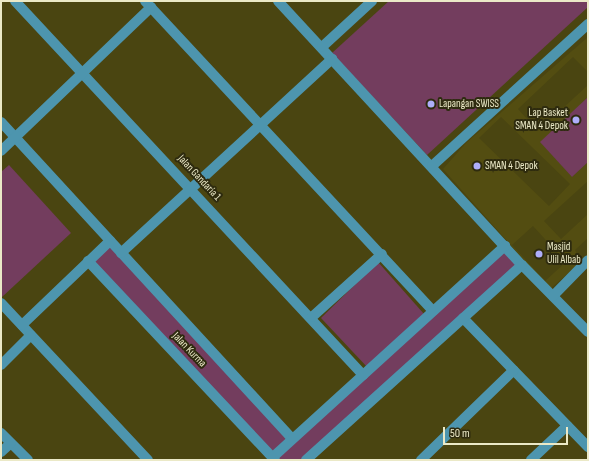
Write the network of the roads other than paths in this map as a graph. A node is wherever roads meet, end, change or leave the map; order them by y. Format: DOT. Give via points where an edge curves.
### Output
graph roads {
  1 [pos="15,1"];
  2 [pos="278,1"];
  3 [pos="372,1"];
  4 [pos="148,4"];
  5 [pos="588,24"];
  6 [pos="322,47"];
  7 [pos="332,59"];
  8 [pos="84,73"];
  9 [pos="1,122"];
  10 [pos="258,125"];
  11 [pos="16,138"];
  12 [pos="1,151"];
  13 [pos="432,166"];
  14 [pos="191,187"];
  15 [pos="110,241"];
  16 [pos="505,246"];
  17 [pos="121,253"];
  18 [pos="382,254"];
  19 [pos="588,260"];
  20 [pos="88,261"];
  21 [pos="522,265"];
  22 [pos="552,296"];
  23 [pos="1,303"];
  24 [pos="433,311"];
  25 [pos="312,317"];
  26 [pos="463,318"];
  27 [pos="22,325"];
  28 [pos="588,332"];
  29 [pos="31,336"];
  30 [pos="1,365"];
  31 [pos="514,370"];
  32 [pos="363,375"];
  33 [pos="567,426"];
  34 [pos="1,433"];
  35 [pos="292,439"];
  36 [pos="11,443"];
  37 [pos="588,447"];
  38 [pos="1,452"];
  39 [pos="274,459"];
  40 [pos="28,460"];
  41 [pos="148,460"];
  42 [pos="306,460"];
  43 [pos="422,460"];
  44 [pos="531,460"];
  1 -- 8 [label="street, Jalan Gandaria 1"];
  2 -- 6 [label="street"];
  3 -- 6 [label="street"];
  4 -- 8 [label="street"];
  4 -- 10 [label="street"];
  5 -- 13 [label="street"];
  6 -- 7 [label="street"];
  7 -- 10 [label="street"];
  7 -- 13 [label="street"];
  8 -- 11 [label="street"];
  8 -- 14 [label="street, Jalan Gandaria 1"];
  9 -- 11 [label="street, Jalan Kurma"];
  10 -- 14 [label="street"];
  10 -- 18 [label="street"];
  11 -- 12 [label="street"];
  11 -- 15 [label="street, Jalan Kurma"];
  13 -- 16 [label="street"];
  14 -- 17 [label="street"];
  14 -- 25 [label="street, Jalan Gandaria 1"];
  15 -- 17 [label="street, Jalan Kurma"];
  15 -- 20 [label="street"];
  16 -- 21 [label="street"];
  16 -- 24 [label="street"];
  17 -- 35 [label="street, Jalan Kurma"];
  18 -- 24 [label="street"];
  18 -- 25 [label="street"];
  19 -- 22 [label="street"];
  20 -- 27 [label="street"];
  20 -- 39 [label="street, Jalan Kurma"];
  21 -- 22 [label="street"];
  21 -- 26 [label="street"];
  22 -- 28 [label="street"];
  23 -- 27 [label="street"];
  24 -- 32 [label="street"];
  25 -- 32 [label="street, Jalan Gandaria 1"];
  26 -- 31 [label="street"];
  26 -- 42 [label="street"];
  27 -- 29 [label="street"];
  29 -- 30 [label="street"];
  29 -- 41 [label="street"];
  31 -- 33 [label="street"];
  31 -- 43 [label="street"];
  32 -- 35 [label="street"];
  33 -- 37 [label="street"];
  33 -- 44 [label="street"];
  34 -- 36 [label="street"];
  35 -- 39 [label="street"];
  36 -- 38 [label="street"];
  36 -- 40 [label="street"];
}
